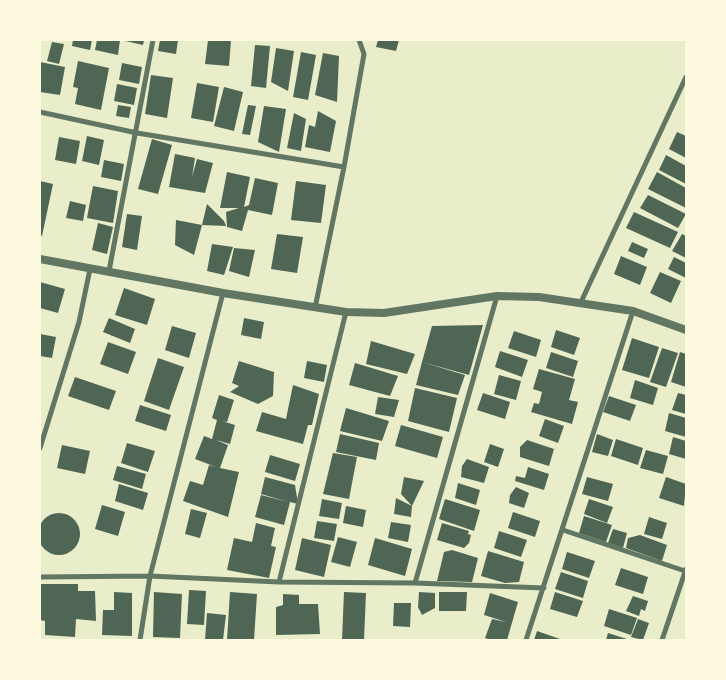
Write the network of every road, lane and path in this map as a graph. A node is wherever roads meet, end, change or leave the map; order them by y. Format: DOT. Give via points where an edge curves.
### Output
graph roads {
  1 [pos="152,40"];
  2 [pos="361,41"];
  3 [pos="686,77"];
  4 [pos="40,112"];
  5 [pos="137,133"];
  6 [pos="344,167"];
  7 [pos="40,260"];
  8 [pos="90,269"];
  9 [pos="109,271"];
  10 [pos="223,293"];
  11 [pos="497,296"];
  12 [pos="581,302"];
  13 [pos="315,308"];
  14 [pos="633,311"];
  15 [pos="346,312"];
  16 [pos="686,330"];
  17 [pos="40,448"];
  18 [pos="563,530"];
  19 [pos="686,570"];
  20 [pos="150,576"];
  21 [pos="40,577"];
  22 [pos="280,582"];
  23 [pos="415,583"];
  24 [pos="544,588"];
  25 [pos="140,640"];
  26 [pos="526,640"];
  27 [pos="662,640"];
  1 -- 5 [label="street"];
  2 -- 6 [label="street" via="364,54"];
  3 -- 12 [label="street"];
  4 -- 5 [label="street"];
  5 -- 6 [label="street"];
  5 -- 9 [label="street"];
  6 -- 13 [label="street"];
  7 -- 8 [label="street"];
  8 -- 9 [label="street"];
  8 -- 17 [label="street" via="79,322"];
  9 -- 10 [label="street"];
  10 -- 13 [label="street"];
  10 -- 20 [label="street"];
  11 -- 12 [label="street" via="539,296"];
  11 -- 15 [label="street" via="384,313"];
  11 -- 23 [label="street"];
  12 -- 14 [label="street"];
  13 -- 15 [label="street"];
  14 -- 16 [label="street"];
  14 -- 18 [label="street"];
  15 -- 22 [label="street"];
  18 -- 19 [label="street"];
  18 -- 24 [label="street"];
  19 -- 27 [label="street"];
  20 -- 21 [label="street"];
  20 -- 22 [label="street"];
  20 -- 25 [label="street"];
  22 -- 23 [label="street"];
  23 -- 24 [label="street"];
  24 -- 26 [label="street"];
}
